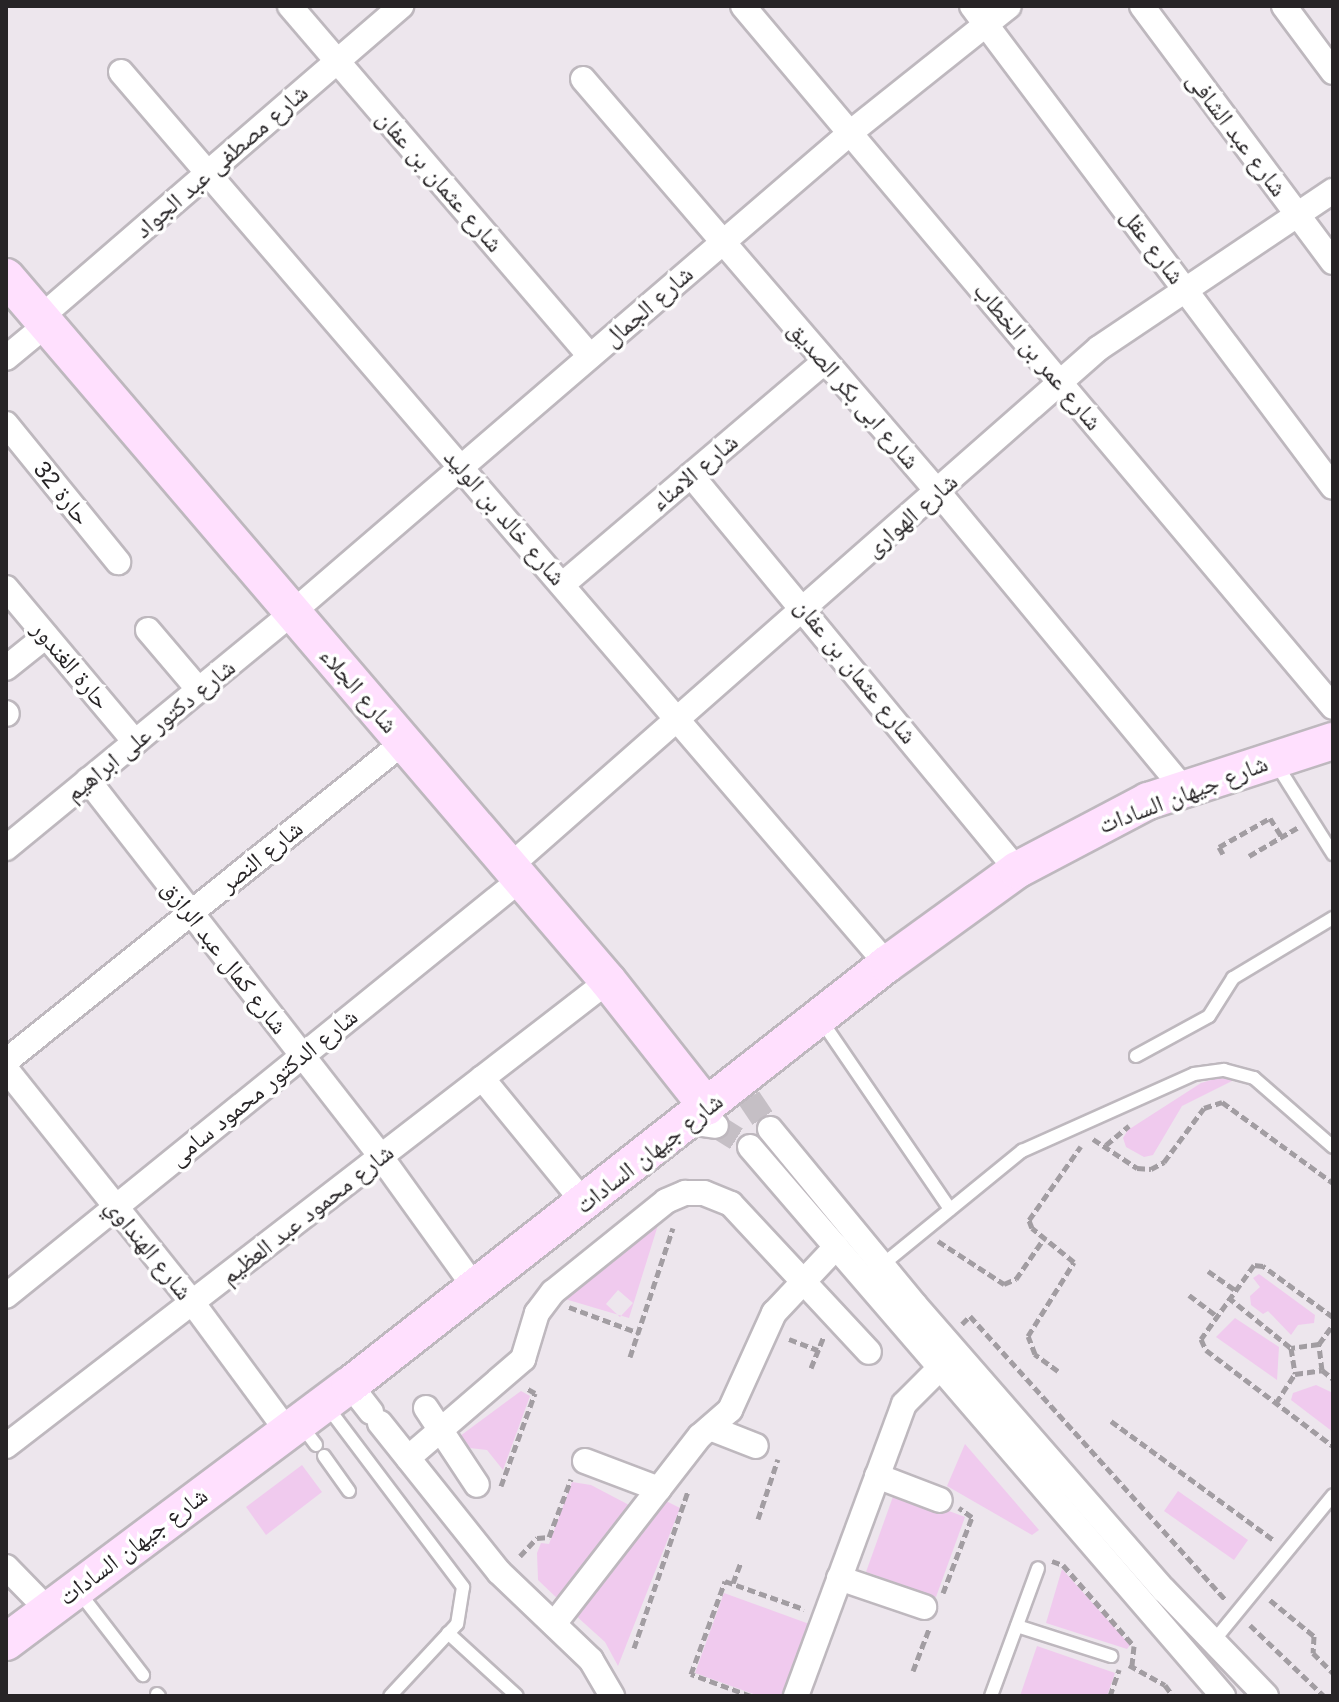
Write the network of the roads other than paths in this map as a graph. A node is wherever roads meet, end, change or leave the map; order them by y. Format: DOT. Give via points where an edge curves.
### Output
graph roads {
  1 [pos="290,6"];
  2 [pos="401,6"];
  3 [pos="743,6"];
  4 [pos="1009,6"];
  5 [pos="1142,6"];
  6 [pos="1284,6"];
  7 [pos="979,15"];
  8 [pos="337,61"];
  9 [pos="121,72"];
  10 [pos="1333,72"];
  11 [pos="583,79"];
  12 [pos="850,133"];
  13 [pos="209,172"];
  14 [pos="1333,191"];
  15 [pos="1298,214"];
  16 [pos="723,242"];
  17 [pos="1333,262"];
  18 [pos="6,277"];
  19 [pos="1185,288"];
  20 [pos="44,320"];
  21 [pos="590,356"];
  22 [pos="6,358"];
  23 [pos="825,361"];
  24 [pos="1060,381"];
  25 [pos="6,424"];
  26 [pos="462,466"];
  27 [pos="691,475"];
  28 [pos="1333,487"];
  29 [pos="938,492"];
  30 [pos="118,562"];
  31 [pos="563,584"];
  32 [pos="6,588"];
  33 [pos="805,608"];
  34 [pos="293,612"];
  35 [pos="148,630"];
  36 [pos="46,636"];
  37 [pos="6,668"];
  38 [pos="199,690"];
  39 [pos="1333,707"];
  40 [pos="679,719"];
  41 [pos="1333,741"];
  42 [pos="135,742"];
  43 [pos="404,742"];
  44 [pos="1274,759"];
  45 [pos="88,780"];
  46 [pos="1183,788"];
  47 [pos="6,848"];
  48 [pos="1333,854"];
  49 [pos="1017,870"];
  50 [pos="516,873"];
  51 [pos="191,913"];
  52 [pos="1333,918"];
  53 [pos="887,964"];
  54 [pos="608,981"];
  55 [pos="819,1018"];
  56 [pos="302,1056"];
  57 [pos="1136,1056"];
  58 [pos="6,1061"];
  59 [pos="6,1069"];
  60 [pos="482,1078"];
  61 [pos="704,1118"];
  62 [pos="770,1129"];
  63 [pos="750,1147"];
  64 [pos="1333,1147"];
  65 [pos="381,1157"];
  66 [pos="808,1192"];
  67 [pos="585,1204"];
  68 [pos="116,1207"];
  69 [pos="950,1209"];
  70 [pos="836,1247"];
  71 [pos="882,1265"];
  72 [pos="802,1280"];
  73 [pos="475,1288"];
  74 [pos="6,1296"];
  75 [pos="192,1302"];
  76 [pos="905,1312"];
  77 [pos="869,1352"];
  78 [pos="938,1370"];
  79 [pos="426,1408"];
  80 [pos="332,1422"];
  81 [pos="710,1428"];
  82 [pos="441,1430"];
  83 [pos="6,1446"];
  84 [pos="756,1446"];
  85 [pos="408,1458"];
  86 [pos="585,1461"];
  87 [pos="877,1476"];
  88 [pos="665,1480"];
  89 [pos="477,1485"];
  90 [pos="349,1491"];
  91 [pos="1333,1495"];
  92 [pos="940,1500"];
  93 [pos="6,1567"];
  94 [pos="1038,1568"];
  95 [pos="839,1578"];
  96 [pos="76,1589"];
  97 [pos="1164,1590"];
  98 [pos="1143,1608"];
  99 [pos="932,1609"];
  100 [pos="48,1610"];
  101 [pos="554,1624"];
  102 [pos="1017,1626"];
  103 [pos="448,1633"];
  104 [pos="6,1642"];
  105 [pos="1212,1643"];
  106 [pos="1111,1656"];
  107 [pos="143,1675"];
  108 [pos="390,1696"];
  109 [pos="517,1696"];
  110 [pos="612,1696"];
  111 [pos="796,1696"];
  112 [pos="991,1696"];
  113 [pos="1222,1696"];
  114 [pos="1266,1696"];
  1 -- 8 [label="street, شارع عثمان بن عفان"];
  2 -- 8 [label="street, شارع مصطفى عبد الجواد"];
  3 -- 12 [label="street, شارع عمر بن الخطاب"];
  4 -- 7 [label="street, شارع الجمال"];
  5 -- 15 [label="street, شارع عبد الشافى"];
  6 -- 10 [label="street"];
  7 -- 12 [label="street, شارع الجمال"];
  7 -- 19 [label="street, شارع عقل"];
  8 -- 13 [label="street, شارع مصطفى عبد الجواد"];
  8 -- 21 [label="street, شارع عثمان بن عفان"];
  9 -- 13 [label="street, شارع خالد بن الوليد"];
  11 -- 16 [label="street, شارع ابى بكر الصديق"];
  12 -- 16 [label="street, شارع الجمال"];
  12 -- 24 [label="street, شارع عمر بن الخطاب"];
  13 -- 20 [label="street, شارع مصطفى عبد الجواد"];
  13 -- 26 [label="street, شارع خالد بن الوليد"];
  14 -- 15 [label="street, شارع الهوارى"];
  15 -- 17 [label="street, شارع عبد الشافى"];
  15 -- 19 [label="street, شارع الهوارى"];
  16 -- 21 [label="street, شارع الجمال"];
  16 -- 23 [label="street, شارع ابى بكر الصديق"];
  18 -- 20 [label="main road, شارع الجلاء"];
  19 -- 24 [label="street, شارع الهوارى"];
  19 -- 28 [label="street, شارع عقل"];
  20 -- 22 [label="street, شارع مصطفى عبد الجواد"];
  20 -- 34 [label="main road, شارع الجلاء"];
  21 -- 26 [label="street, شارع الجمال"];
  23 -- 27 [label="street, شارع الامناء"];
  23 -- 29 [label="street, شارع ابى بكر الصديق"];
  24 -- 29 [label="street, شارع الهوارى"];
  24 -- 39 [label="street, شارع عمر بن الخطاب"];
  25 -- 30 [label="street, حارة 32"];
  26 -- 31 [label="street, شارع خالد بن الوليد"];
  26 -- 34 [label="street, شارع الجمال"];
  27 -- 31 [label="street, شارع الامناء"];
  27 -- 33 [label="street, شارع عثمان بن عفان"];
  29 -- 33 [label="street, شارع الهوارى"];
  29 -- 46 [label="street, شارع ابى بكر الصديق"];
  31 -- 40 [label="street, شارع خالد بن الوليد"];
  32 -- 36 [label="street, حارة الغندور"];
  33 -- 40 [label="street, شارع الهوارى"];
  33 -- 49 [label="street, شارع عثمان بن عفان"];
  34 -- 38 [label="street, شارع دكتور على ابراهيم"];
  34 -- 43 [label="main road, شارع الجلاء"];
  35 -- 38 [label="street"];
  36 -- 37 [label="street"];
  36 -- 42 [label="street, حارة الغندور"];
  38 -- 42 [label="street, شارع دكتور على ابراهيم"];
  40 -- 50 [label="street, شارع الهوارى"];
  40 -- 53 [label="street, شارع خالد بن الوليد"];
  41 -- 44 [label="main road, شارع جيهان السادات"];
  42 -- 45 [label="street, شارع دكتور على ابراهيم"];
  43 -- 50 [label="main road, شارع الجلاء"];
  43 -- 51 [label="street, شارع النصر"];
  44 -- 46 [label="main road, شارع جيهان السادات"];
  44 -- 48 [label="lane"];
  45 -- 47 [label="street, شارع دكتور على ابراهيم"];
  45 -- 51 [label="street, شارع كمال عبد الرازق"];
  46 -- 49 [label="main road, شارع جيهان السادات" via="1114,816"];
  49 -- 53 [label="main road, شارع جيهان السادات"];
  50 -- 54 [label="main road, شارع الجلاء"];
  50 -- 56 [label="street, شارع الدكتور محمود سامى"];
  51 -- 56 [label="street, شارع كمال عبد الرازق"];
  51 -- 58 [label="street, شارع النصر"];
  52 -- 57 [label="lane" via="1233,978 1204,1020"];
  53 -- 55 [label="main road, شارع جيهان السادات"];
  54 -- 60 [label="street, شارع محمود عبد العظيم"];
  54 -- 61 [label="main road, شارع الجلاء"];
  55 -- 61 [label="main road, شارع جيهان السادات" via="752,1084"];
  55 -- 69 [label="lane"];
  56 -- 65 [label="street, شارع كمال عبد الرازق"];
  56 -- 68 [label="street, شارع الدكتور محمود سامى"];
  59 -- 68 [label="street, شارع الهنداوي"];
  60 -- 65 [label="street, شارع محمود عبد العظيم"];
  60 -- 67 [label="street"];
  61 -- 67 [label="main road, شارع جيهان السادات"];
  62 -- 66 [label="street"];
  63 -- 66 [label="street"];
  64 -- 69 [label="lane" via="1254,1078 1209,1070 1042,1140"];
  65 -- 73 [label="street, شارع كمال عبد الرازق"];
  65 -- 75 [label="street, شارع محمود عبد العظيم"];
  66 -- 70 [label="street"];
  66 -- 71 [label="street"];
  67 -- 73 [label="main road, شارع جيهان السادات"];
  68 -- 74 [label="street, شارع الدكتور محمود سامى"];
  68 -- 75 [label="street, شارع الهنداوي"];
  69 -- 71 [label="lane"];
  70 -- 72 [label="street"];
  70 -- 76 [label="street"];
  71 -- 76 [label="street"];
  72 -- 77 [label="street"];
  72 -- 81 [label="street" via="764,1329 730,1410"];
  72 -- 82 [label="street" via="731,1204 704,1193 685,1193 666,1201 546,1298 527,1354"];
  73 -- 80 [label="main road, شارع جيهان السادات"];
  75 -- 80 [label="street, شارع الهنداوي"];
  75 -- 83 [label="street, شارع محمود عبد العظيم"];
  76 -- 78 [label="street"];
  76 -- 97 [label="street" via="945,1340"];
  78 -- 87 [label="street" via="904,1404"];
  78 -- 98 [label="street"];
  79 -- 82 [label="street"];
  80 -- 85 [label="street, شارع الهنداوي"];
  80 -- 90 [label="lane"];
  80 -- 96 [label="main road, شارع جيهان السادات"];
  80 -- 103 [label="lane" via="458,1575 462,1612"];
  81 -- 84 [label="street"];
  81 -- 88 [label="street"];
  82 -- 85 [label="street"];
  82 -- 89 [label="street"];
  85 -- 101 [label="street, شارع الهنداوي" via="499,1572"];
  86 -- 88 [label="street"];
  87 -- 92 [label="street"];
  87 -- 95 [label="street"];
  88 -- 101 [label="street"];
  91 -- 105 [label="lane"];
  93 -- 100 [label="street"];
  94 -- 102 [label="lane"];
  95 -- 99 [label="street"];
  95 -- 111 [label="street"];
  96 -- 100 [label="main road, شارع جيهان السادات"];
  96 -- 107 [label="lane"];
  97 -- 98 [label="street"];
  97 -- 105 [label="street"];
  98 -- 113 [label="street"];
  100 -- 104 [label="main road, شارع جيهان السادات"];
  101 -- 110 [label="street, شارع الهنداوي" via="591,1660"];
  102 -- 106 [label="lane"];
  102 -- 112 [label="lane"];
  103 -- 108 [label="lane"];
  103 -- 109 [label="lane"];
  105 -- 114 [label="street"];
}
